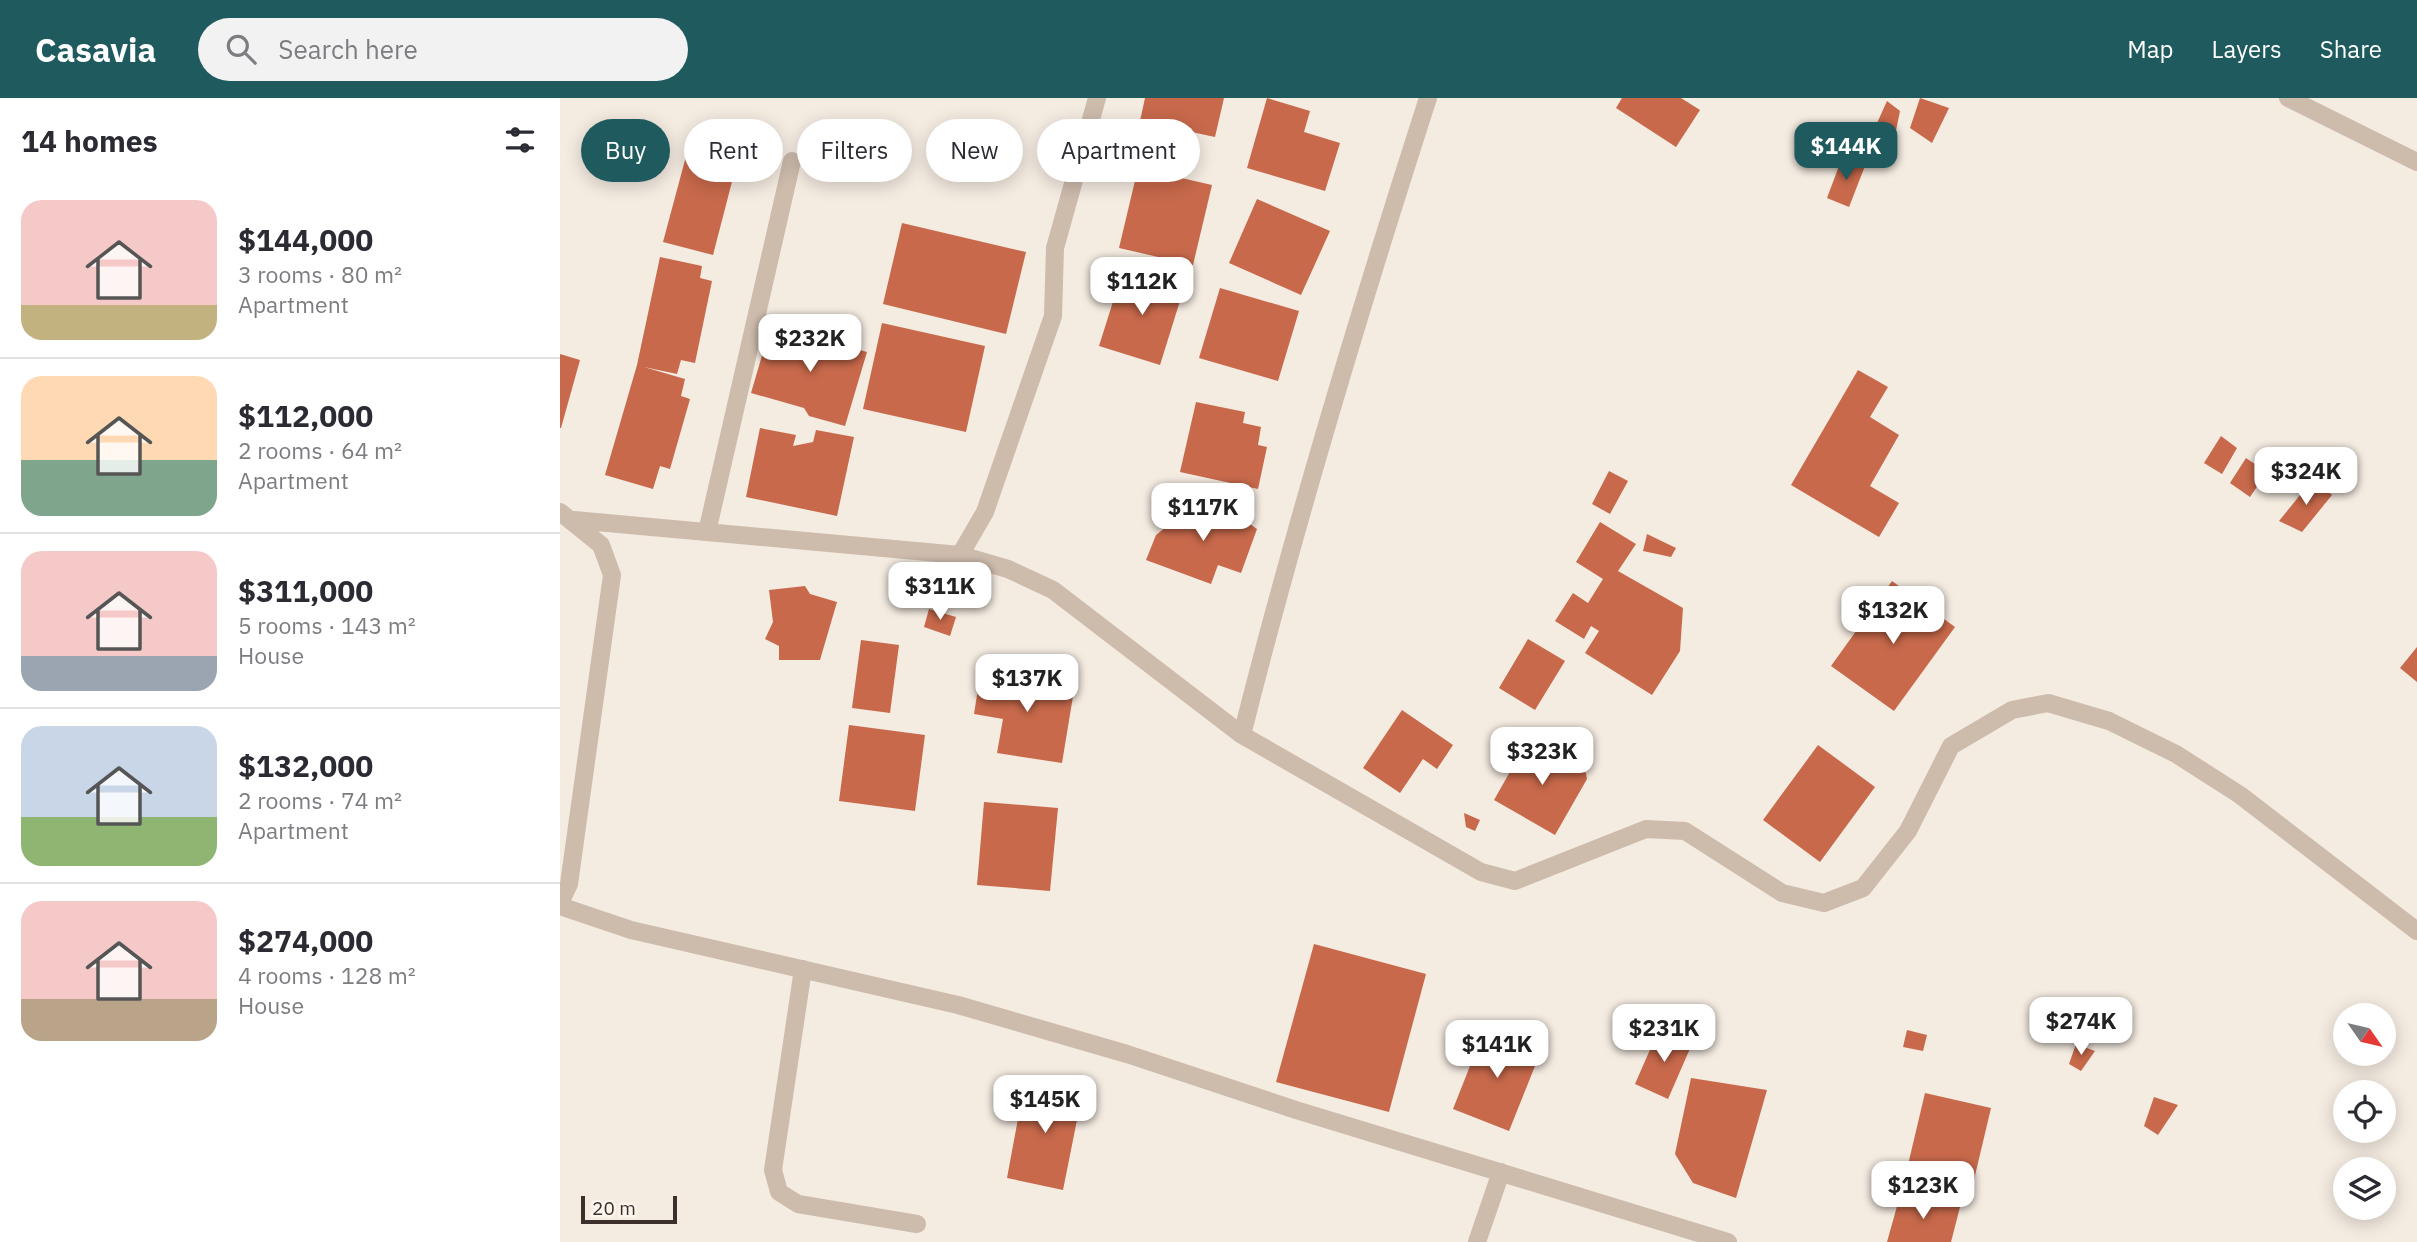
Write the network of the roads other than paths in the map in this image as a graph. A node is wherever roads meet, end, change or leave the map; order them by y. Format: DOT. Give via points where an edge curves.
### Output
graph roads {
  1 [pos="1097,98"];
  2 [pos="1428,98"];
  3 [pos="2288,98"];
  4 [pos="792,161"];
  5 [pos="2417,162"];
  6 [pos="567,516"];
  7 [pos="707,532"];
  8 [pos="960,555"];
  9 [pos="1242,735"];
  10 [pos="560,904"];
  11 [pos="2417,931"];
  12 [pos="803,969"];
  13 [pos="1501,1172"];
  14 [pos="917,1224"];
  15 [pos="1478,1242"];
  16 [pos="1728,1242"];
  1 -- 8 [label="street" via="1055,248 1053,316 985,512"];
  2 -- 9 [label="street" via="1282,575"];
  3 -- 5 [label="street"];
  4 -- 7 [label="street"];
  6 -- 7 [label="street"];
  6 -- 10 [label="street" via="601,545 612,575 569,884"];
  7 -- 8 [label="street"];
  8 -- 9 [label="street" via="1008,569 1053,590"];
  9 -- 11 [label="street" via="1481,872 1515,881 1646,829 1685,831 1782,893 1824,903 1863,888 1908,831 1951,746 2012,710 2049,703 2109,721 2176,754 2240,795"];
  10 -- 12 [label="street" via="631,930"];
  12 -- 13 [label="street" via="958,1005 1114,1050"];
  12 -- 14 [label="street" via="773,1170 779,1192 798,1204"];
  13 -- 15 [label="street"];
  13 -- 16 [label="street"];
}
